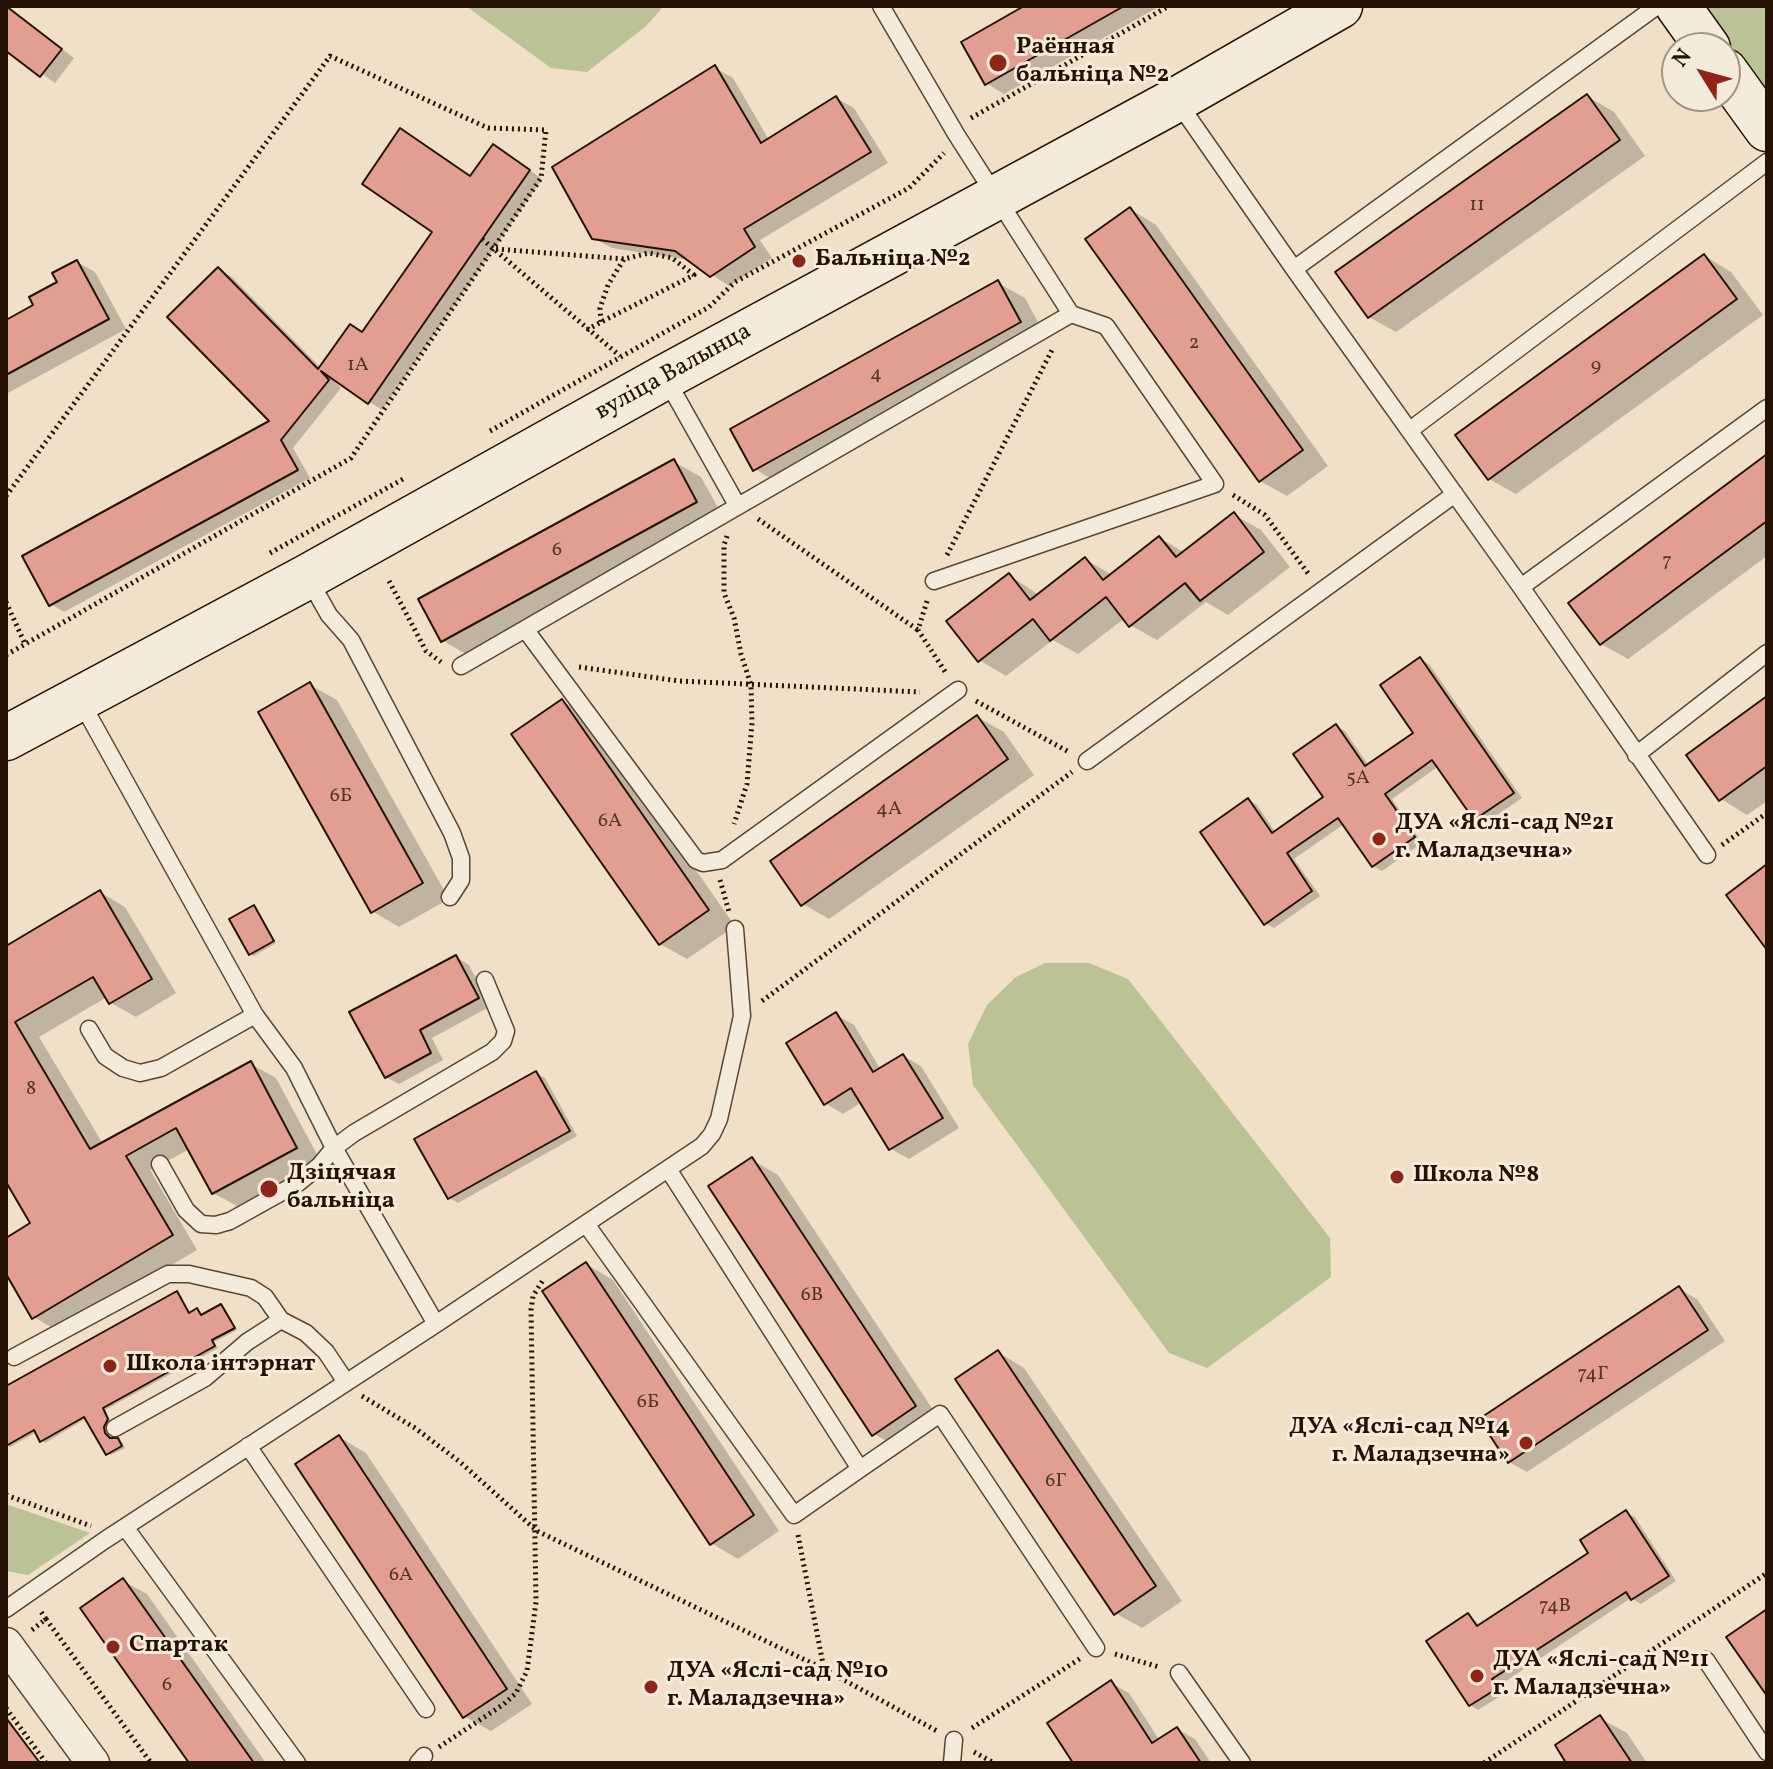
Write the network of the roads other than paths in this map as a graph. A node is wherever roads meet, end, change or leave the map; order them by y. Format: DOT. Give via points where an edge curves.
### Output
graph roads {
  1 [pos="881,6"];
  2 [pos="1340,6"];
  3 [pos="1657,6"];
  4 [pos="1678,6"];
  5 [pos="1697,32"];
  6 [pos="1741,93"];
  7 [pos="1176,100"];
  8 [pos="1767,129"];
  9 [pos="1767,162"];
  10 [pos="997,198"];
  11 [pos="1294,269"];
  12 [pos="1071,314"];
  13 [pos="665,377"];
  14 [pos="1767,408"];
  15 [pos="1410,430"];
  16 [pos="1455,494"];
  17 [pos="737,505"];
  18 [pos="307,577"];
  19 [pos="934,581"];
  20 [pos="1521,587"];
  21 [pos="525,629"];
  22 [pos="1767,653"];
  23 [pos="461,666"];
  24 [pos="955,692"];
  25 [pos="79,699"];
  26 [pos="9,728"];
  27 [pos="1636,755"];
  28 [pos="1087,761"];
  29 [pos="1707,855"];
  30 [pos="450,897"];
  31 [pos="735,929"];
  32 [pos="485,980"];
  33 [pos="255,1015"];
  34 [pos="89,1029"];
  35 [pos="334,1148"];
  36 [pos="160,1164"];
  37 [pos="668,1169"];
  38 [pos="586,1224"];
  39 [pos="281,1320"];
  40 [pos="436,1324"];
  41 [pos="14,1357"];
  42 [pos="346,1382"];
  43 [pos="115,1428"];
  44 [pos="248,1446"];
  45 [pos="860,1469"];
  46 [pos="125,1527"];
  47 [pos="6,1609"];
  48 [pos="14,1641"];
  49 [pos="1096,1648"];
  50 [pos="1706,1660"];
  51 [pos="1179,1673"];
  52 [pos="426,1709"];
  53 [pos="954,1740"];
  54 [pos="1767,1752"];
  55 [pos="93,1763"];
  56 [pos="297,1763"];
  57 [pos="952,1763"];
  58 [pos="1242,1763"];
  1 -- 10 [label="lane"];
  2 -- 7 [label="street, вуліца Валынца"];
  3 -- 11 [label="lane"];
  4 -- 5 [label="street"];
  6 -- 8 [label="street"];
  7 -- 10 [label="street, вуліца Валынца"];
  7 -- 11 [label="lane"];
  9 -- 15 [label="lane"];
  10 -- 12 [label="lane"];
  10 -- 13 [label="street, вуліца Валынца"];
  11 -- 15 [label="lane"];
  12 -- 17 [label="lane"];
  12 -- 19 [label="lane" via="1106,326 1215,484"];
  13 -- 17 [label="lane"];
  13 -- 18 [label="street, вуліца Валынца"];
  14 -- 20 [label="lane"];
  15 -- 16 [label="lane"];
  16 -- 20 [label="lane"];
  16 -- 28 [label="lane"];
  17 -- 21 [label="lane"];
  18 -- 25 [label="street, вуліца Валынца"];
  18 -- 30 [label="lane" via="359,653 452,833 461,858 461,880"];
  20 -- 27 [label="lane"];
  21 -- 23 [label="lane"];
  21 -- 24 [label="lane" via="703,863 722,860"];
  22 -- 27 [label="lane"];
  25 -- 26 [label="street, вуліца Валынца"];
  25 -- 33 [label="lane"];
  27 -- 29 [label="lane"];
  31 -- 37 [label="lane" via="742,1016 719,1119 702,1146"];
  32 -- 35 [label="lane" via="506,1031 503,1041 467,1069"];
  33 -- 34 [label="lane" via="161,1068 140,1073 105,1056"];
  33 -- 35 [label="lane" via="294,1068"];
  35 -- 36 [label="lane" via="298,1183 216,1225 201,1224 186,1210"];
  35 -- 40 [label="lane"];
  37 -- 38 [label="lane"];
  37 -- 45 [label="lane"];
  38 -- 40 [label="lane"];
  38 -- 45 [label="lane" via="794,1515"];
  39 -- 41 [label="lane" via="265,1297 251,1288 168,1274"];
  39 -- 42 [label="lane" via="326,1352"];
  39 -- 43 [label="lane" via="205,1378"];
  40 -- 42 [label="lane"];
  42 -- 44 [label="lane"];
  44 -- 46 [label="lane"];
  44 -- 52 [label="lane"];
  45 -- 49 [label="lane" via="940,1414"];
  46 -- 47 [label="lane"];
  46 -- 56 [label="lane"];
  48 -- 55 [label="street"];
  50 -- 54 [label="lane"];
  51 -- 58 [label="lane"];
  53 -- 57 [label="lane"];
}
